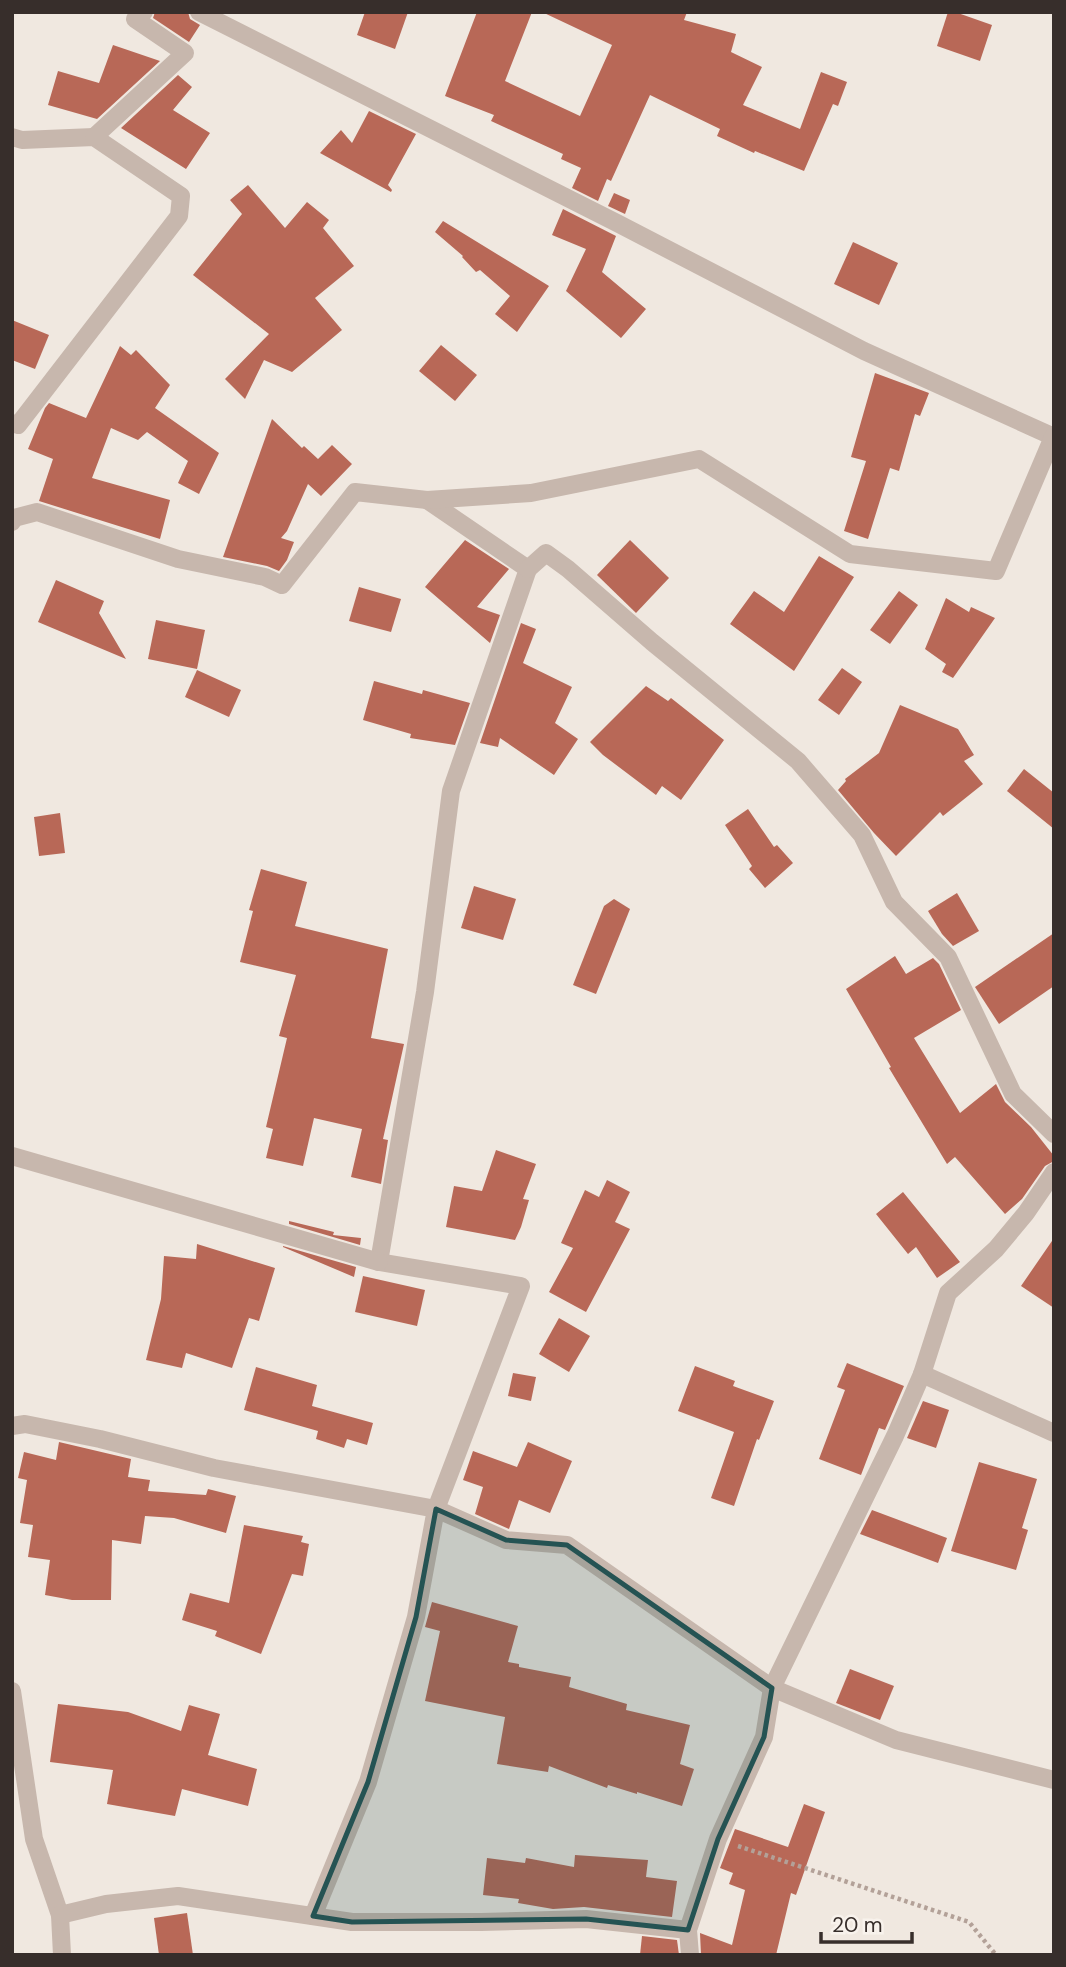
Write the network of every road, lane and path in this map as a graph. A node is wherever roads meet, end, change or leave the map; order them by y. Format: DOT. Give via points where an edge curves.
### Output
graph roads {
  1 [pos="144,12"];
  2 [pos="199,12"];
  3 [pos="12,137"];
  4 [pos="94,137"];
  5 [pos="12,423"];
  6 [pos="1053,437"];
  7 [pos="427,500"];
  8 [pos="12,522"];
  9 [pos="528,569"];
  10 [pos="1054,1134"];
  11 [pos="12,1156"];
  12 [pos="1054,1172"];
  13 [pos="379,1262"];
  14 [pos="922,1374"];
  15 [pos="12,1426"];
  16 [pos="1054,1433"];
  17 [pos="436,1509"];
  18 [pos="772,1688"];
  19 [pos="12,1691"];
  20 [pos="1054,1780"];
  21 [pos="718,1839"];
  22 [pos="60,1915"];
  23 [pos="313,1916"];
  24 [pos="688,1930"];
  25 [pos="62,1955"];
  26 [pos="690,1955"];
  27 [pos="996,1955"];
  1 -- 4 [label="street" via="135,19 186,53"];
  2 -- 6 [label="street" via="864,351"];
  3 -- 4 [label="street"];
  4 -- 5 [label="street" via="181,196 179,216 18,425"];
  6 -- 7 [label="street" via="996,570 850,554 699,459 531,493"];
  7 -- 8 [label="street" via="355,492 282,585 265,577 178,559 37,512"];
  7 -- 9 [label="street"];
  9 -- 10 [label="street" via="546,553 798,761 862,835 894,902 948,957 1013,1094"];
  9 -- 13 [label="street" via="451,791 425,992"];
  11 -- 13 [label="street"];
  12 -- 14 [label="street" via="996,1249 948,1293"];
  13 -- 17 [label="street" via="521,1286"];
  14 -- 16 [label="street"];
  14 -- 18 [label="street"];
  15 -- 17 [label="street" via="25,1424 214,1468"];
  17 -- 18 [label="street" via="506,1540 567,1545"];
  17 -- 23 [label="street" via="416,1617 368,1782"];
  18 -- 20 [label="street" via="896,1740"];
  18 -- 21 [label="street" via="764,1737"];
  19 -- 22 [label="street" via="34,1839"];
  21 -- 24 [label="street"];
  21 -- 27 [label="path" via="969,1923"];
  22 -- 23 [label="street" via="106,1904 178,1896"];
  22 -- 25 [label="street"];
  23 -- 24 [label="street" via="365,1922 586,1919"];
  24 -- 26 [label="street"];
}
